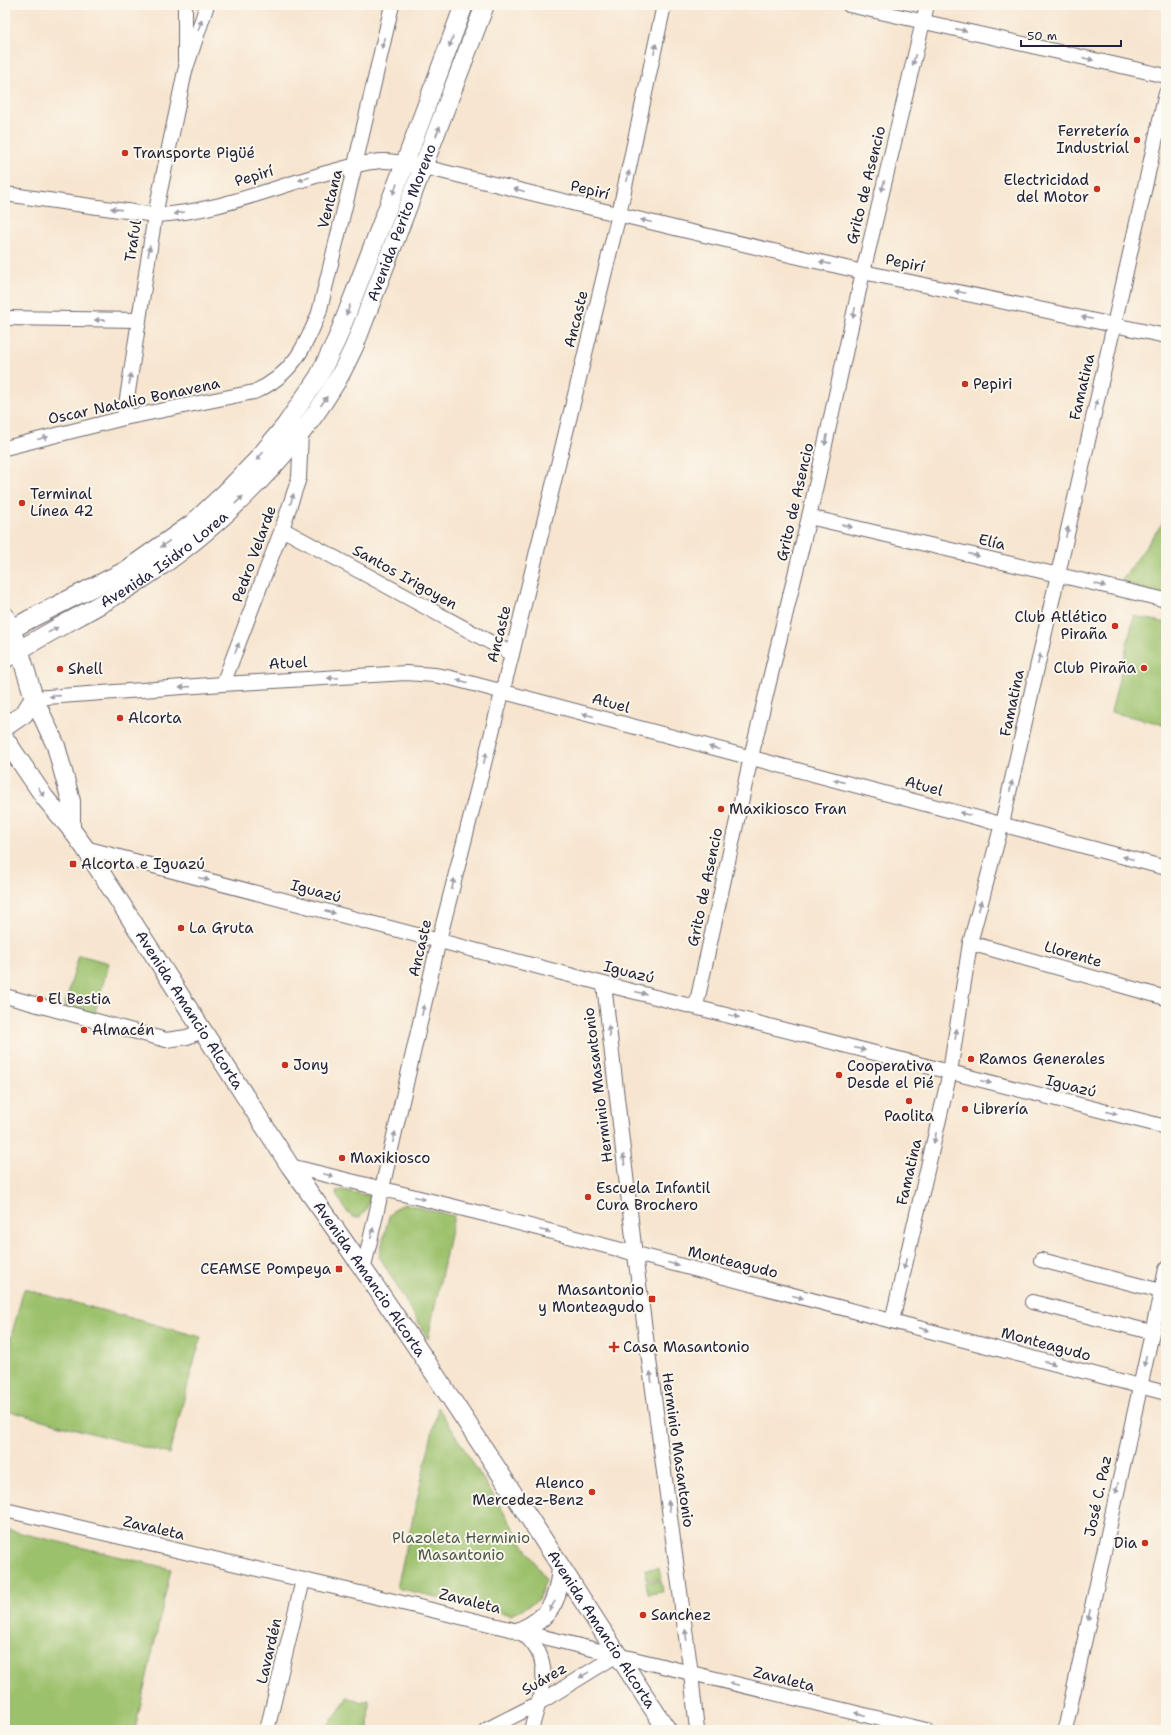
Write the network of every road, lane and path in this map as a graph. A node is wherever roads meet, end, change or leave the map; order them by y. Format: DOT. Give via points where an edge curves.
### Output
graph roads {
  1 [pos="185,5"];
  2 [pos="207,5"];
  3 [pos="392,5"];
  4 [pos="464,5"];
  5 [pos="485,5"];
  6 [pos="664,5"];
  7 [pos="849,5"];
  8 [pos="927,5"];
  9 [pos="923,22"];
  10 [pos="185,71"];
  11 [pos="1166,76"];
  12 [pos="1166,93"];
  13 [pos="405,163"];
  14 [pos="356,165"];
  15 [pos="424,167"];
  16 [pos="5,194"];
  17 [pos="619,214"];
  18 [pos="155,215"];
  19 [pos="862,272"];
  20 [pos="5,318"];
  21 [pos="139,320"];
  22 [pos="1114,324"];
  23 [pos="1166,336"];
  24 [pos="269,386"];
  25 [pos="124,418"];
  26 [pos="293,429"];
  27 [pos="5,448"];
  28 [pos="809,517"];
  29 [pos="282,529"];
  30 [pos="1057,574"];
  31 [pos="1166,600"];
  32 [pos="7,626"];
  33 [pos="12,654"];
  34 [pos="512,654"];
  35 [pos="224,684"];
  36 [pos="502,692"];
  37 [pos="34,698"];
  38 [pos="5,727"];
  39 [pos="5,739"];
  40 [pos="751,757"];
  41 [pos="1002,824"];
  42 [pos="71,829"];
  43 [pos="85,848"];
  44 [pos="1166,868"];
  45 [pos="439,940"];
  46 [pos="970,943"];
  47 [pos="604,984"];
  48 [pos="5,996"];
  49 [pos="1166,998"];
  50 [pos="696,1006"];
  51 [pos="204,1030"];
  52 [pos="950,1072"];
  53 [pos="1166,1127"];
  54 [pos="290,1166"];
  55 [pos="382,1188"];
  56 [pos="635,1255"];
  57 [pos="1041,1260"];
  58 [pos="363,1270"];
  59 [pos="1166,1270"];
  60 [pos="1161,1291"];
  61 [pos="1032,1302"];
  62 [pos="1161,1313"];
  63 [pos="892,1321"];
  64 [pos="1151,1332"];
  65 [pos="1139,1386"];
  66 [pos="1166,1393"];
  67 [pos="5,1510"];
  68 [pos="561,1568"];
  69 [pos="303,1580"];
  70 [pos="520,1631"];
  71 [pos="617,1655"];
  72 [pos="691,1674"];
  73 [pos="538,1703"];
  74 [pos="268,1730"];
  75 [pos="486,1730"];
  76 [pos="531,1730"];
  77 [pos="667,1730"];
  78 [pos="697,1730"];
  79 [pos="926,1730"];
  80 [pos="1065,1730"];
  1 -- 10 [label="street, Traful"];
  10 -- 2 [label="street, Traful, one-way"];
  3 -- 14 [label="street, Ventana, one-way"];
  4 -- 13 [label="main road, Avenida Perito Moreno, one-way"];
  15 -- 5 [label="main road, Avenida Perito Moreno, one-way"];
  17 -- 6 [label="street, Ancaste, one-way"];
  7 -- 9 [label="street"];
  8 -- 9 [label="street, Grito de Asencio"];
  9 -- 11 [label="street, one-way"];
  9 -- 19 [label="street, Grito de Asencio, one-way"];
  10 -- 18 [label="street, Traful"];
  12 -- 22 [label="street, Famatina"];
  13 -- 14 [label="street, Pepirí" via="373,162"];
  13 -- 15 [label="street, Pepirí"];
  13 -- 26 [label="main road, Avenida Perito Moreno, one-way" via="337,339"];
  14 -- 18 [label="street, Pepirí, one-way" via="202,209"];
  14 -- 24 [label="street, Ventana" via="319,313 300,354 289,369"];
  17 -- 15 [label="street, Pepirí, one-way"];
  26 -- 15 [label="main road, Avenida Perito Moreno, one-way" via="334,387 354,347"];
  18 -- 16 [label="street, Pepirí, one-way"];
  19 -- 17 [label="street, Pepirí, one-way"];
  17 -- 34 [label="street, Ancaste"];
  21 -- 18 [label="street, Traful, one-way"];
  22 -- 19 [label="street, Pepirí, one-way"];
  19 -- 28 [label="street, Grito de Asencio, one-way"];
  21 -- 20 [label="street, one-way"];
  25 -- 21 [label="street, Traful, one-way"];
  22 -- 23 [label="street, Pepirí"];
  30 -- 22 [label="street, Famatina, one-way"];
  24 -- 25 [label="street, Oscar Natalio Bonavena" via="254,392"];
  27 -- 25 [label="street, Oscar Natalio Bonavena, one-way"];
  29 -- 26 [label="street, Pedro Velarde, one-way" via="299,478"];
  26 -- 32 [label="main road, Avenida Isidro Lorea, one-way" via="256,461 193,523 125,570"];
  33 -- 26 [label="main road, Avenida Isidro Lorea, one-way" via="138,582 191,543 265,475"];
  28 -- 30 [label="street, Elía, one-way"];
  28 -- 40 [label="street, Grito de Asencio"];
  29 -- 34 [label="street, Santos Irigoyen"];
  35 -- 29 [label="street, Pedro Velarde, one-way"];
  30 -- 31 [label="street, Elía, one-way"];
  41 -- 30 [label="street, Famatina, one-way"];
  32 -- 33 [label="main road"];
  33 -- 37 [label="main road"];
  34 -- 36 [label="street, Ancaste"];
  36 -- 35 [label="street, Atuel, one-way" via="451,678 406,673"];
  35 -- 37 [label="street, Atuel, one-way"];
  40 -- 36 [label="street, Atuel, one-way"];
  45 -- 36 [label="street, Ancaste, one-way"];
  37 -- 38 [label="main road" via="24,714"];
  37 -- 42 [label="main road" via="56,746 71,801"];
  39 -- 42 [label="main road, Avenida Amancio Alcorta, one-way" via="45,798"];
  41 -- 40 [label="street, Atuel, one-way"];
  40 -- 50 [label="street, Grito de Asencio"];
  44 -- 41 [label="street, Atuel, one-way"];
  46 -- 41 [label="street, Famatina, one-way"];
  42 -- 43 [label="main road, Avenida Amancio Alcorta"];
  43 -- 45 [label="street, Iguazú, one-way"];
  43 -- 51 [label="main road, Avenida Amancio Alcorta"];
  45 -- 47 [label="street, Iguazú"];
  55 -- 45 [label="street, Ancaste, one-way"];
  46 -- 49 [label="street, Llorente"];
  52 -- 46 [label="street, Famatina, one-way"];
  47 -- 50 [label="street, Iguazú, one-way"];
  56 -- 47 [label="street, Herminio Masantonio, one-way"];
  48 -- 51 [label="street" via="166,1040 178,1040"];
  50 -- 52 [label="street, Iguazú, one-way"];
  51 -- 54 [label="main road, Avenida Amancio Alcorta"];
  52 -- 53 [label="street, Iguazú, one-way"];
  52 -- 63 [label="street, Famatina, one-way"];
  54 -- 55 [label="street, Monteagudo, one-way"];
  54 -- 58 [label="main road, Avenida Amancio Alcorta"];
  55 -- 56 [label="street, Monteagudo, one-way"];
  58 -- 55 [label="street, Ancaste, one-way"];
  56 -- 63 [label="street, Monteagudo, one-way"];
  72 -- 56 [label="street, Herminio Masantonio, one-way"];
  57 -- 60 [label="street"];
  58 -- 68 [label="main road, Avenida Amancio Alcorta"];
  59 -- 60 [label="street, José C. Paz"];
  60 -- 62 [label="street, José C. Paz"];
  61 -- 64 [label="street"];
  62 -- 64 [label="street, José C. Paz"];
  63 -- 65 [label="street, Monteagudo, one-way"];
  64 -- 65 [label="street, José C. Paz, one-way"];
  65 -- 66 [label="street, Monteagudo"];
  65 -- 80 [label="street, José C. Paz, one-way"];
  67 -- 69 [label="street, Zavaleta"];
  68 -- 70 [label="main road, one-way" via="556,1600 547,1614 535,1624"];
  68 -- 71 [label="main road, Avenida Amancio Alcorta"];
  69 -- 70 [label="street, Zavaleta"];
  69 -- 74 [label="street, Lavardén"];
  70 -- 71 [label="street, Zavaleta"];
  70 -- 73 [label="street" via="534,1645 542,1663 544,1683"];
  71 -- 72 [label="street, Zavaleta"];
  71 -- 73 [label="street, Suárez, one-way"];
  71 -- 77 [label="main road, Avenida Amancio Alcorta"];
  72 -- 78 [label="street, Herminio Masantonio"];
  79 -- 72 [label="street, Zavaleta, one-way"];
  73 -- 75 [label="street, Suárez"];
  73 -- 76 [label="street"];
}
